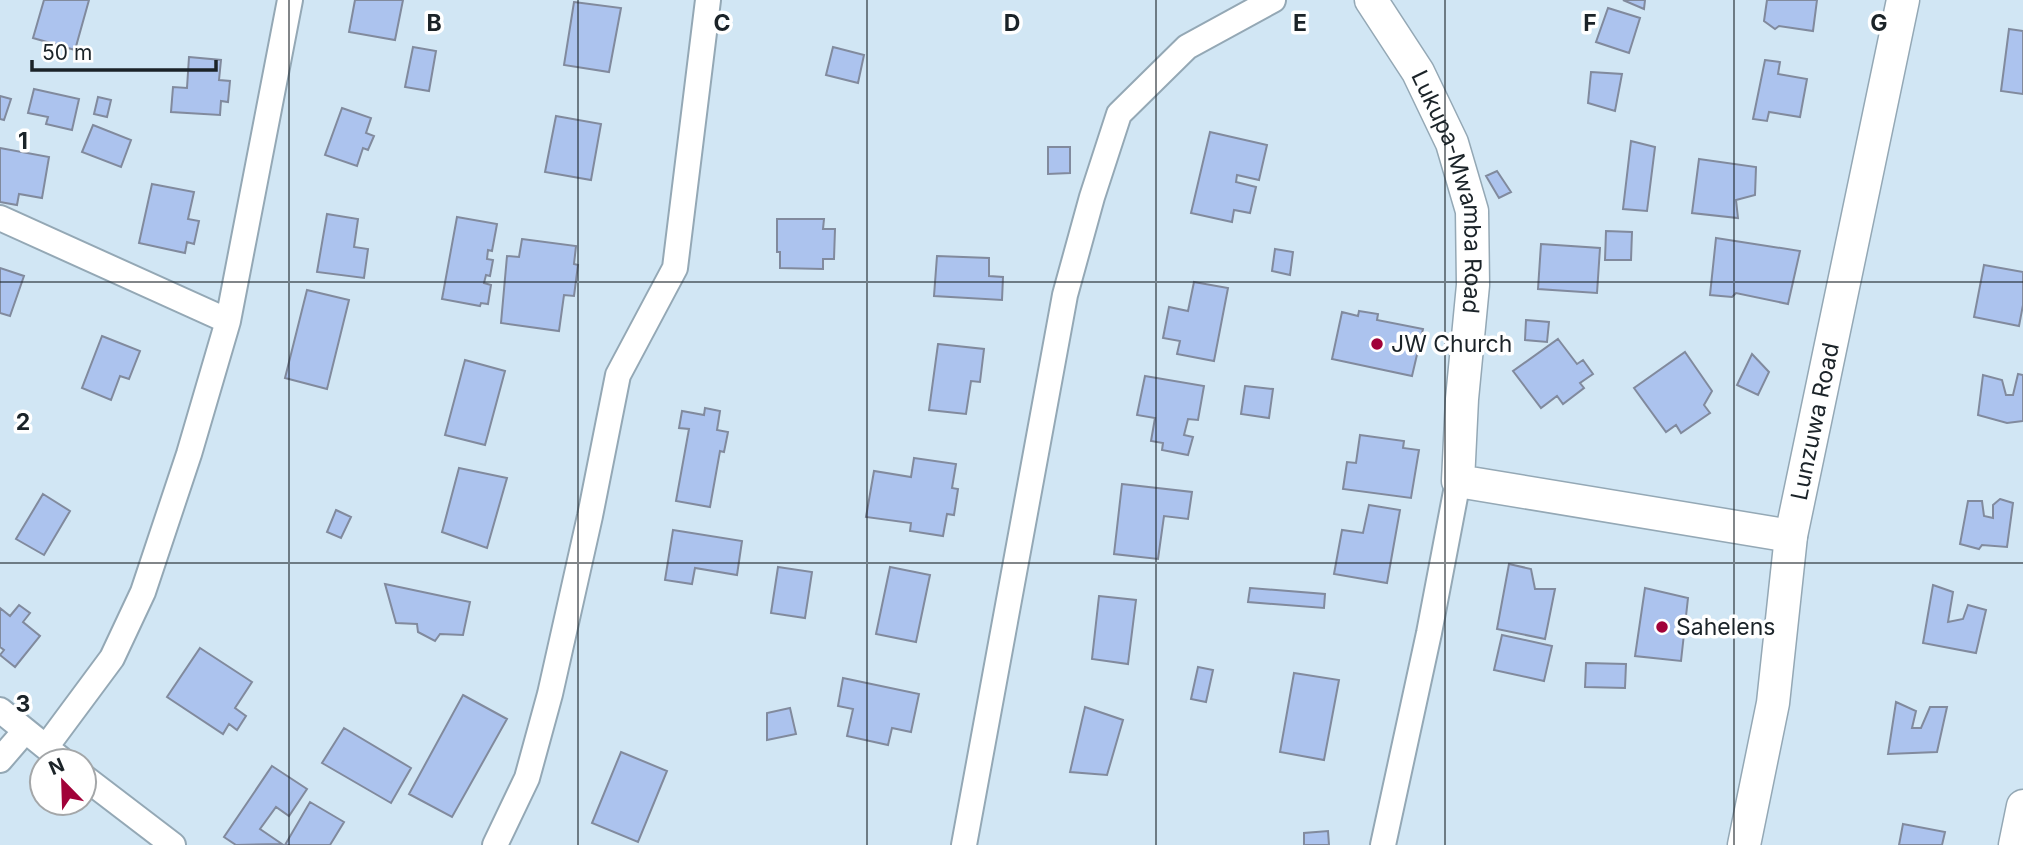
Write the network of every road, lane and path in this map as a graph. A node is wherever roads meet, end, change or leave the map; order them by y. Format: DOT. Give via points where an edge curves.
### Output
graph roads {
  1 [pos="290,0"];
  2 [pos="708,0"];
  3 [pos="1273,0"];
  4 [pos="1371,0"];
  5 [pos="1903,0"];
  6 [pos="0,218"];
  7 [pos="228,321"];
  8 [pos="1458,481"];
  9 [pos="1791,536"];
  10 [pos="0,710"];
  11 [pos="24,731"];
  12 [pos="46,747"];
  13 [pos="59,747"];
  14 [pos="0,760"];
  15 [pos="98,788"];
  16 [pos="2023,806"];
  17 [pos="173,845"];
  18 [pos="495,845"];
  19 [pos="964,845"];
  20 [pos="1383,845"];
  21 [pos="1744,845"];
  22 [pos="2015,845"];
  1 -- 7 [label="street"];
  2 -- 18 [label="street" via="675,268 618,375 550,694 527,778"];
  3 -- 19 [label="street" via="1187,47 1119,114 1065,295"];
  4 -- 8 [label="street, Lukupa-Mwamba Road" via="1424,83 1452,143 1472,211 1473,285"];
  5 -- 9 [label="street, Lunzuwa Road"];
  6 -- 7 [label="street"];
  7 -- 13 [label="street" via="143,592 112,658"];
  8 -- 9 [label="street"];
  8 -- 20 [label="street"];
  9 -- 21 [label="street, Lunzuwa Road" via="1773,703"];
  10 -- 11 [label="street"];
  11 -- 12 [label="street"];
  11 -- 14 [label="street"];
  15 -- 17 [label="street"];
  16 -- 22 [label="street"];
}
